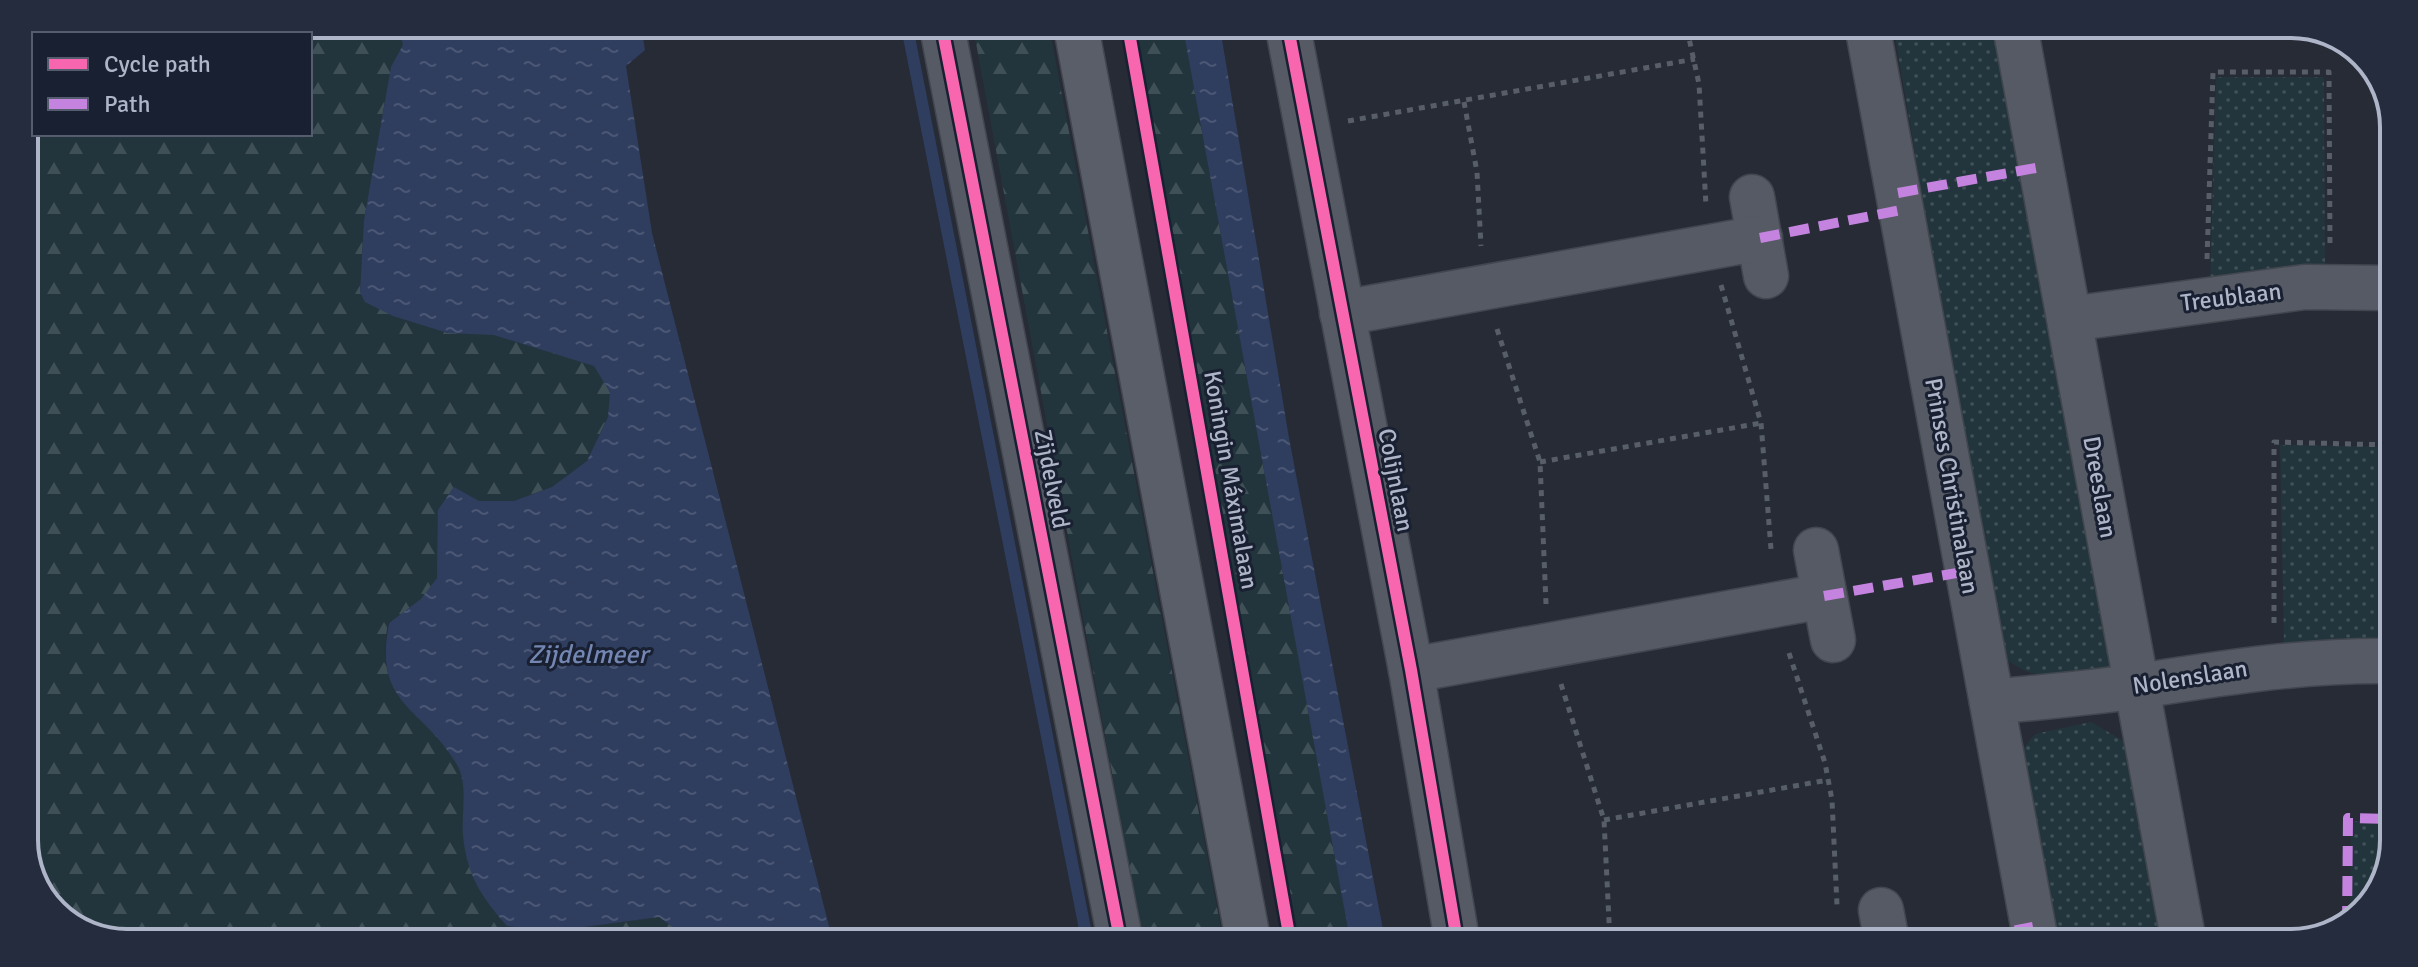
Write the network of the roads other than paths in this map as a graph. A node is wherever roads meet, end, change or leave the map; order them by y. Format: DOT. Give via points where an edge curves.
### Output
graph roads {
  1 [pos="944,38"];
  2 [pos="1078,38"];
  3 [pos="1290,38"];
  4 [pos="1869,38"];
  5 [pos="2017,38"];
  6 [pos="1759,237"];
  7 [pos="2380,288"];
  8 [pos="1342,313"];
  9 [pos="2070,319"];
  10 [pos="1816,550"];
  11 [pos="1824,596"];
  12 [pos="1833,640"];
  13 [pos="2380,661"];
  14 [pos="1411,670"];
  15 [pos="2135,687"];
  16 [pos="1992,702"];
  17 [pos="1118,929"];
  18 [pos="1246,929"];
  19 [pos="1455,929"];
  20 [pos="2034,929"];
  21 [pos="2181,929"];
  1 -- 17 [label="street, Zijdelveld"];
  2 -- 18 [label="street"];
  3 -- 8 [label="street, Colijnlaan"];
  4 -- 16 [label="street, Prinses Christinalaan"];
  5 -- 9 [label="street, Dreeslaan"];
  6 -- 8 [label="street"];
  7 -- 9 [label="street, Treublaan" via="2305,287"];
  8 -- 14 [label="street, Colijnlaan"];
  9 -- 15 [label="street, Dreeslaan"];
  10 -- 11 [label="street"];
  11 -- 12 [label="street"];
  11 -- 14 [label="street"];
  13 -- 15 [label="street, Nolenslaan" via="2274,664"];
  14 -- 19 [label="street, Colijnlaan"];
  15 -- 16 [label="street, Nolenslaan"];
  15 -- 21 [label="street, Dreeslaan"];
  16 -- 20 [label="street, Prinses Christinalaan"];
}
